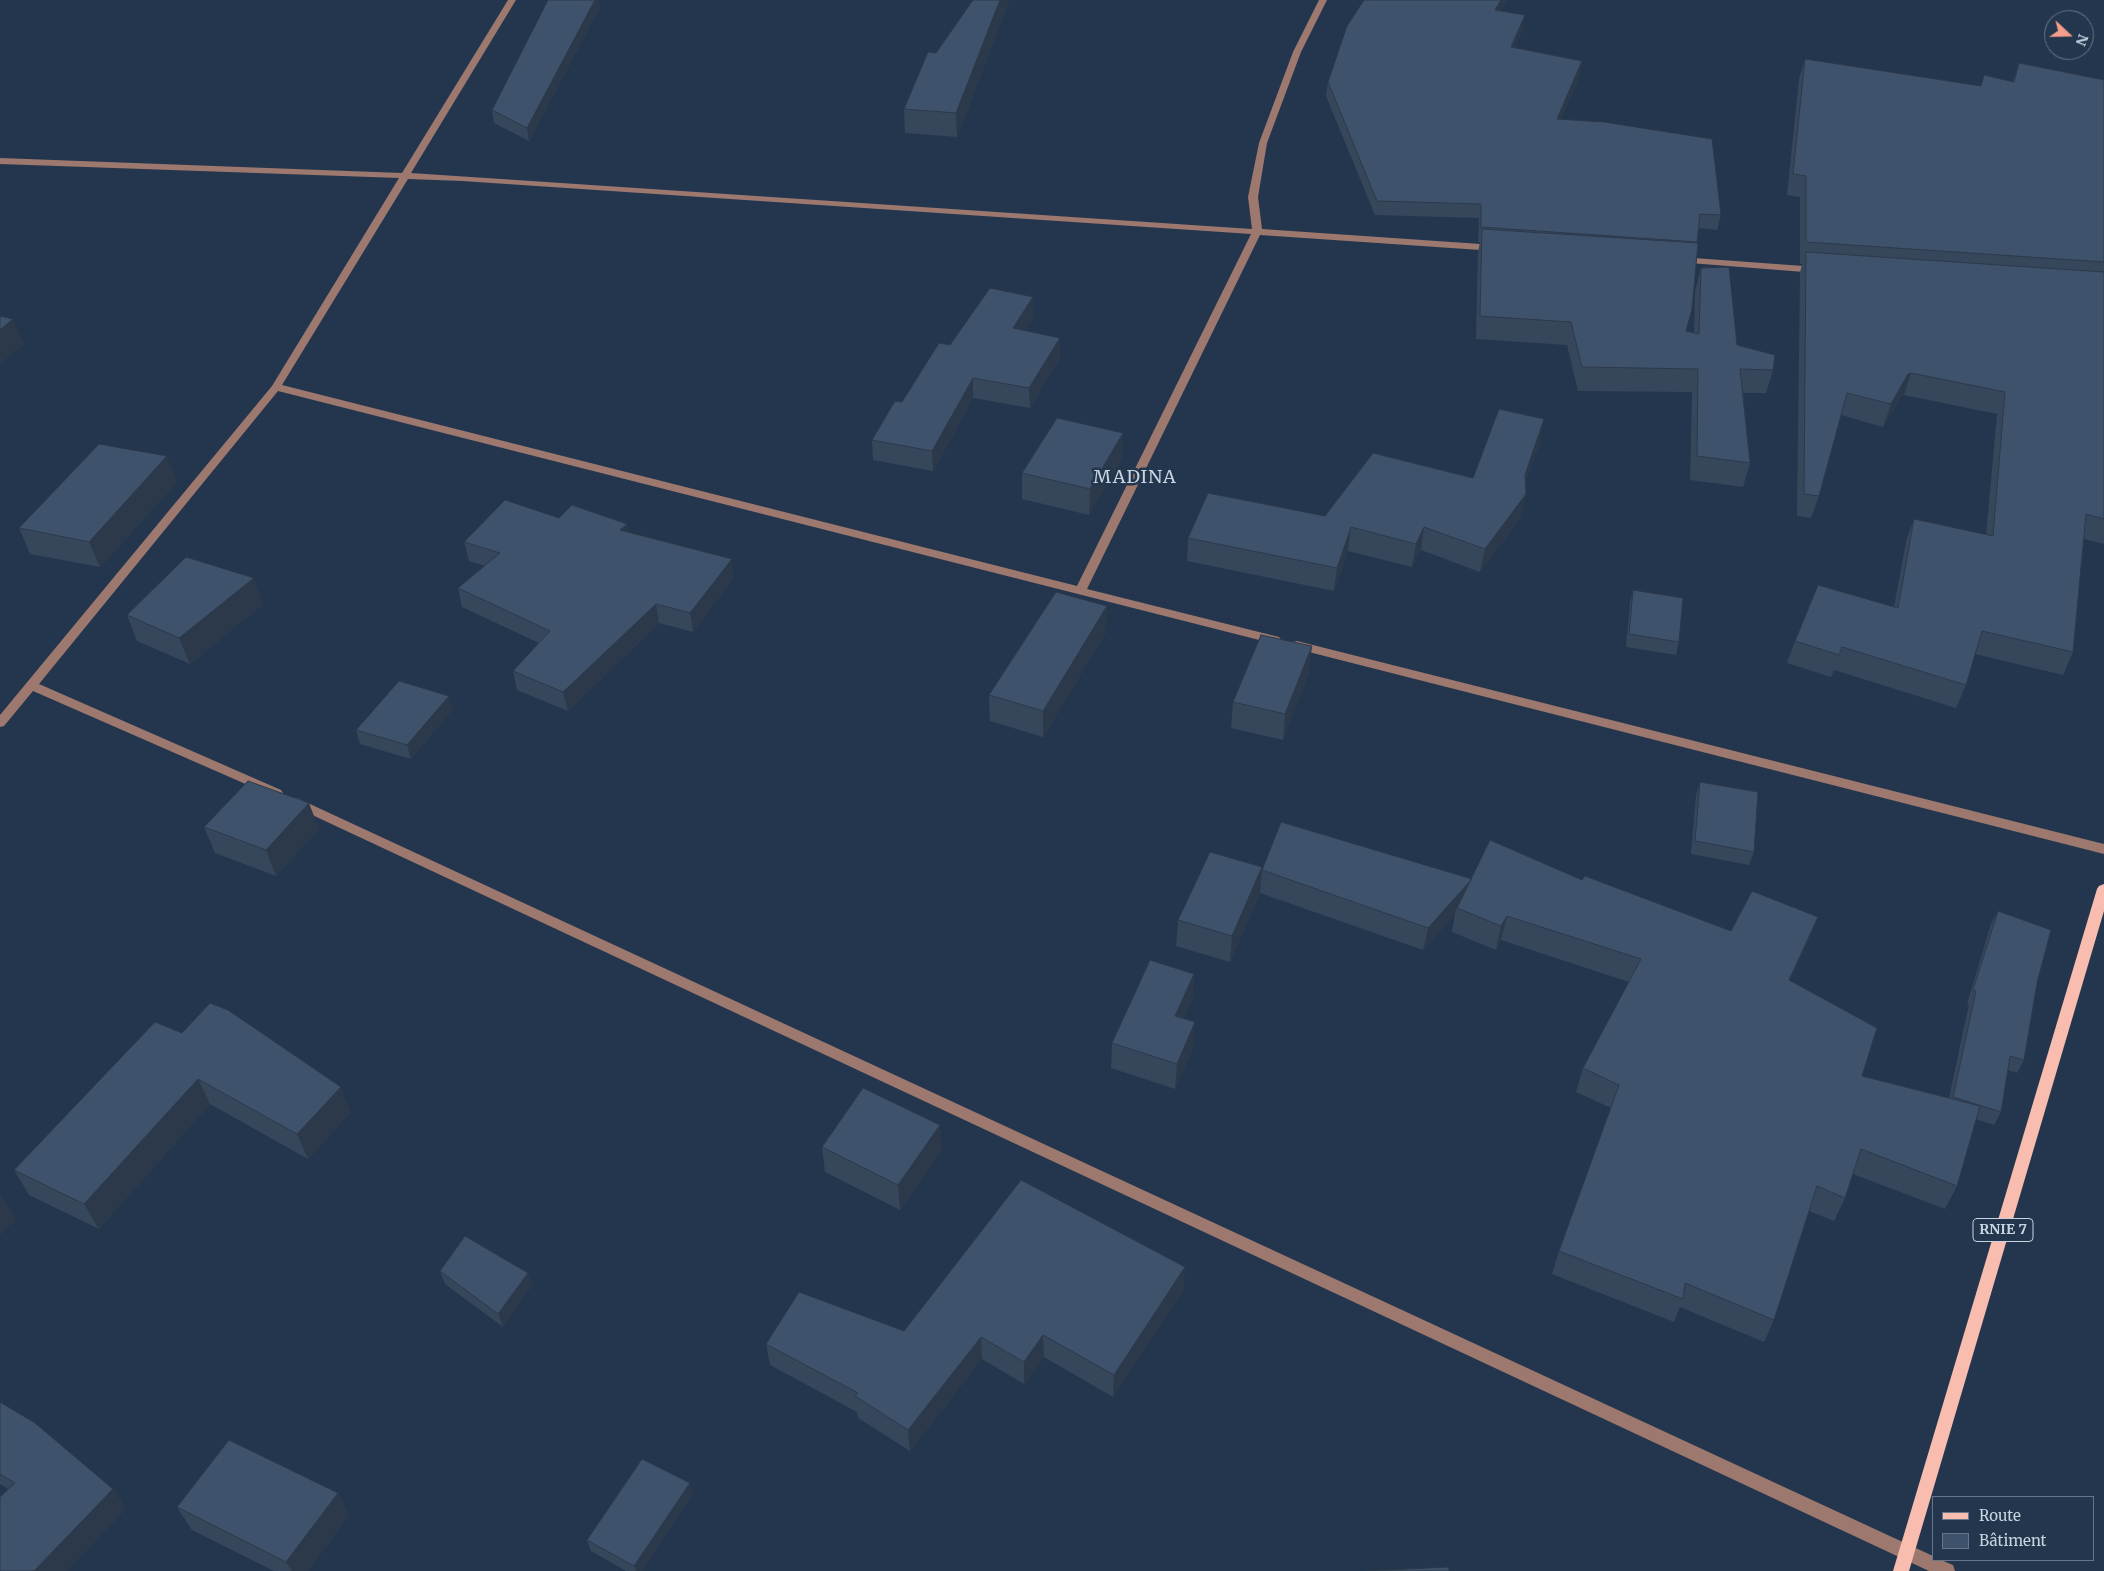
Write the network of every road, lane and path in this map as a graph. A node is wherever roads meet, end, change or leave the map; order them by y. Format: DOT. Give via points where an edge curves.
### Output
graph roads {
  1 [pos="512,0"];
  2 [pos="1323,0"];
  3 [pos="0,162"];
  4 [pos="406,175"];
  5 [pos="1257,231"];
  6 [pos="1506,248"];
  7 [pos="1666,259"];
  8 [pos="1825,270"];
  9 [pos="276,387"];
  10 [pos="1081,590"];
  11 [pos="31,685"];
  12 [pos="0,723"];
  13 [pos="2104,849"];
  14 [pos="2104,889"];
  15 [pos="1907,1551"];
  16 [pos="1901,1571"];
  17 [pos="1947,1571"];
  1 -- 4 [label="street"];
  2 -- 5 [label="street" via="1297,52 1263,143 1253,197"];
  3 -- 4 [label="street"];
  4 -- 5 [label="street"];
  4 -- 9 [label="street"];
  5 -- 6 [label="street"];
  5 -- 10 [label="street"];
  7 -- 8 [label="street"];
  9 -- 10 [label="street"];
  9 -- 11 [label="street"];
  10 -- 13 [label="street"];
  11 -- 12 [label="street"];
  11 -- 15 [label="street" via="245,779"];
  14 -- 15 [label="main road, RNIE 7"];
  15 -- 16 [label="main road, RNIE 7"];
  15 -- 17 [label="street"];
}
